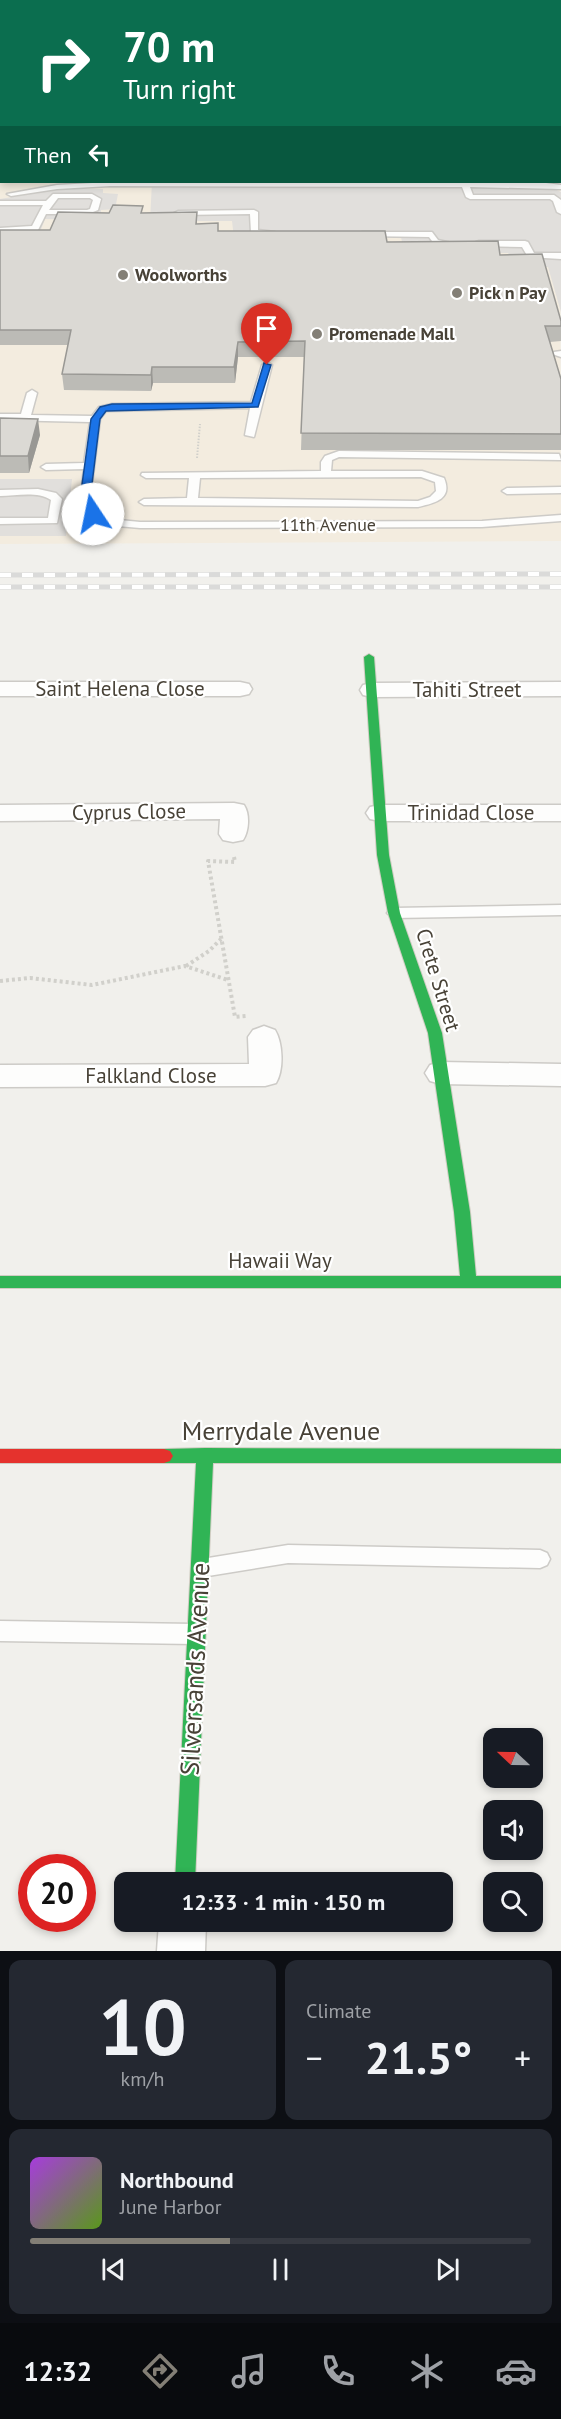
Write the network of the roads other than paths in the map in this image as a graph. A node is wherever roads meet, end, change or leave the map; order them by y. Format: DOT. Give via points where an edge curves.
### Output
graph roads {
  1 [pos="27,183"];
  2 [pos="324,183"];
  3 [pos="450,183"];
  4 [pos="533,183"];
  5 [pos="83,184"];
  6 [pos="465,184"];
  7 [pos="561,187"];
  8 [pos="11,194"];
  9 [pos="0,196"];
  10 [pos="81,196"];
  11 [pos="0,203"];
  12 [pos="48,203"];
  13 [pos="43,212"];
  14 [pos="88,212"];
  15 [pos="561,212"];
  16 [pos="167,213"];
  17 [pos="106,214"];
  18 [pos="0,230"];
  19 [pos="287,234"];
  20 [pos="354,234"];
  21 [pos="561,256"];
  22 [pos="267,365"];
  23 [pos="32,393"];
  24 [pos="255,405"];
  25 [pos="0,417"];
  26 [pos="25,418"];
  27 [pos="95,419"];
  28 [pos="250,435"];
  29 [pos="559,457"];
  30 [pos="46,466"];
  31 [pos="89,466"];
  32 [pos="195,474"];
  33 [pos="326,474"];
  34 [pos="146,475"];
  35 [pos="507,490"];
  36 [pos="561,490"];
  37 [pos="0,493"];
  38 [pos="192,501"];
  39 [pos="210,501"];
  40 [pos="144,502"];
  41 [pos="561,518"];
  42 [pos="0,521"];
  43 [pos="206,525"];
  44 [pos="369,657"];
  45 [pos="0,689"];
  46 [pos="240,689"];
  47 [pos="561,689"];
  48 [pos="372,690"];
  49 [pos="0,813"];
  50 [pos="380,813"];
  51 [pos="561,813"];
  52 [pos="233,834"];
  53 [pos="561,910"];
  54 [pos="394,913"];
  55 [pos="259,1026"];
  56 [pos="441,1073"];
  57 [pos="561,1075"];
  58 [pos="0,1076"];
  59 [pos="0,1282"];
  60 [pos="469,1282"];
  61 [pos="561,1282"];
  62 [pos="205,1455"];
  63 [pos="0,1456"];
  64 [pos="561,1456"];
  65 [pos="540,1559"];
  66 [pos="199,1568"];
  67 [pos="0,1631"];
  68 [pos="197,1634"];
  69 [pos="185,1872"];
  70 [pos="182,1932"];
  71 [pos="181,1951"];
  1 -- 8 [label="lane" via="26,188"];
  2 -- 3 [label="lane"];
  2 -- 5 [label="lane"];
  3 -- 6 [label="lane"];
  4 -- 6 [label="lane"];
  4 -- 7 [label="lane"];
  5 -- 8 [label="lane"];
  5 -- 10 [label="lane"];
  6 -- 15 [label="lane" via="470,197 555,198"];
  8 -- 9 [label="lane"];
  10 -- 12 [label="lane" via="56,196"];
  10 -- 14 [label="lane" via="97,198 94,210"];
  11 -- 12 [label="lane"];
  12 -- 13 [label="lane"];
  13 -- 14 [label="lane"];
  13 -- 18 [label="lane" via="35,228"];
  14 -- 17 [label="lane"];
  16 -- 19 [label="lane" via="254,212 255,232"];
  20 -- 21 [label="lane" via="432,235 435,242 525,244 531,255"];
  22 -- 24 [label="lane"];
  23 -- 26 [label="lane"];
  24 -- 27 [label="lane" via="112,406 103,409"];
  24 -- 28 [label="lane"];
  25 -- 26 [label="lane"];
  26 -- 27 [label="lane"];
  27 -- 31 [label="lane"];
  29 -- 33 [label="lane" via="339,454 325,460"];
  30 -- 31 [label="lane"];
  31 -- 43 [label="lane, 11th Avenue" via="87,503 95,521"];
  32 -- 33 [label="lane"];
  32 -- 34 [label="lane"];
  32 -- 38 [label="lane"];
  33 -- 39 [label="lane" via="422,474 440,480 443,489 433,500 418,504"];
  35 -- 36 [label="lane"];
  37 -- 42 [label="lane" via="43,493 57,499 53,521"];
  38 -- 39 [label="lane"];
  38 -- 40 [label="lane"];
  39 -- 43 [label="lane"];
  41 -- 43 [label="lane, 11th Avenue" via="482,524"];
  44 -- 48 [label="street, Crete Street"];
  45 -- 46 [label="street, Saint Helena Close"];
  47 -- 48 [label="street, Tahiti Street"];
  48 -- 50 [label="street, Crete Street"];
  49 -- 52 [label="street, Cyprus Close" via="234,811"];
  50 -- 51 [label="street, Trinidad Close"];
  50 -- 54 [label="street, Crete Street"];
  53 -- 54 [label="lane"];
  54 -- 56 [label="street, Crete Street" via="435,1033"];
  55 -- 58 [label="street, Falkland Close" via="265,1075"];
  56 -- 57 [label="street"];
  56 -- 60 [label="street, Crete Street"];
  59 -- 60 [label="street, Hawaii Way"];
  60 -- 61 [label="street, Hawaii Way"];
  62 -- 63 [label="street, Merrydale Avenue"];
  62 -- 64 [label="street, Merrydale Avenue"];
  62 -- 66 [label="street, Silversands Avenue"];
  65 -- 66 [label="lane" via="288,1554"];
  66 -- 68 [label="street, Silversands Avenue"];
  67 -- 68 [label="lane"];
  68 -- 69 [label="street, Silversands Avenue"];
  70 -- 71 [label="street"];
}
